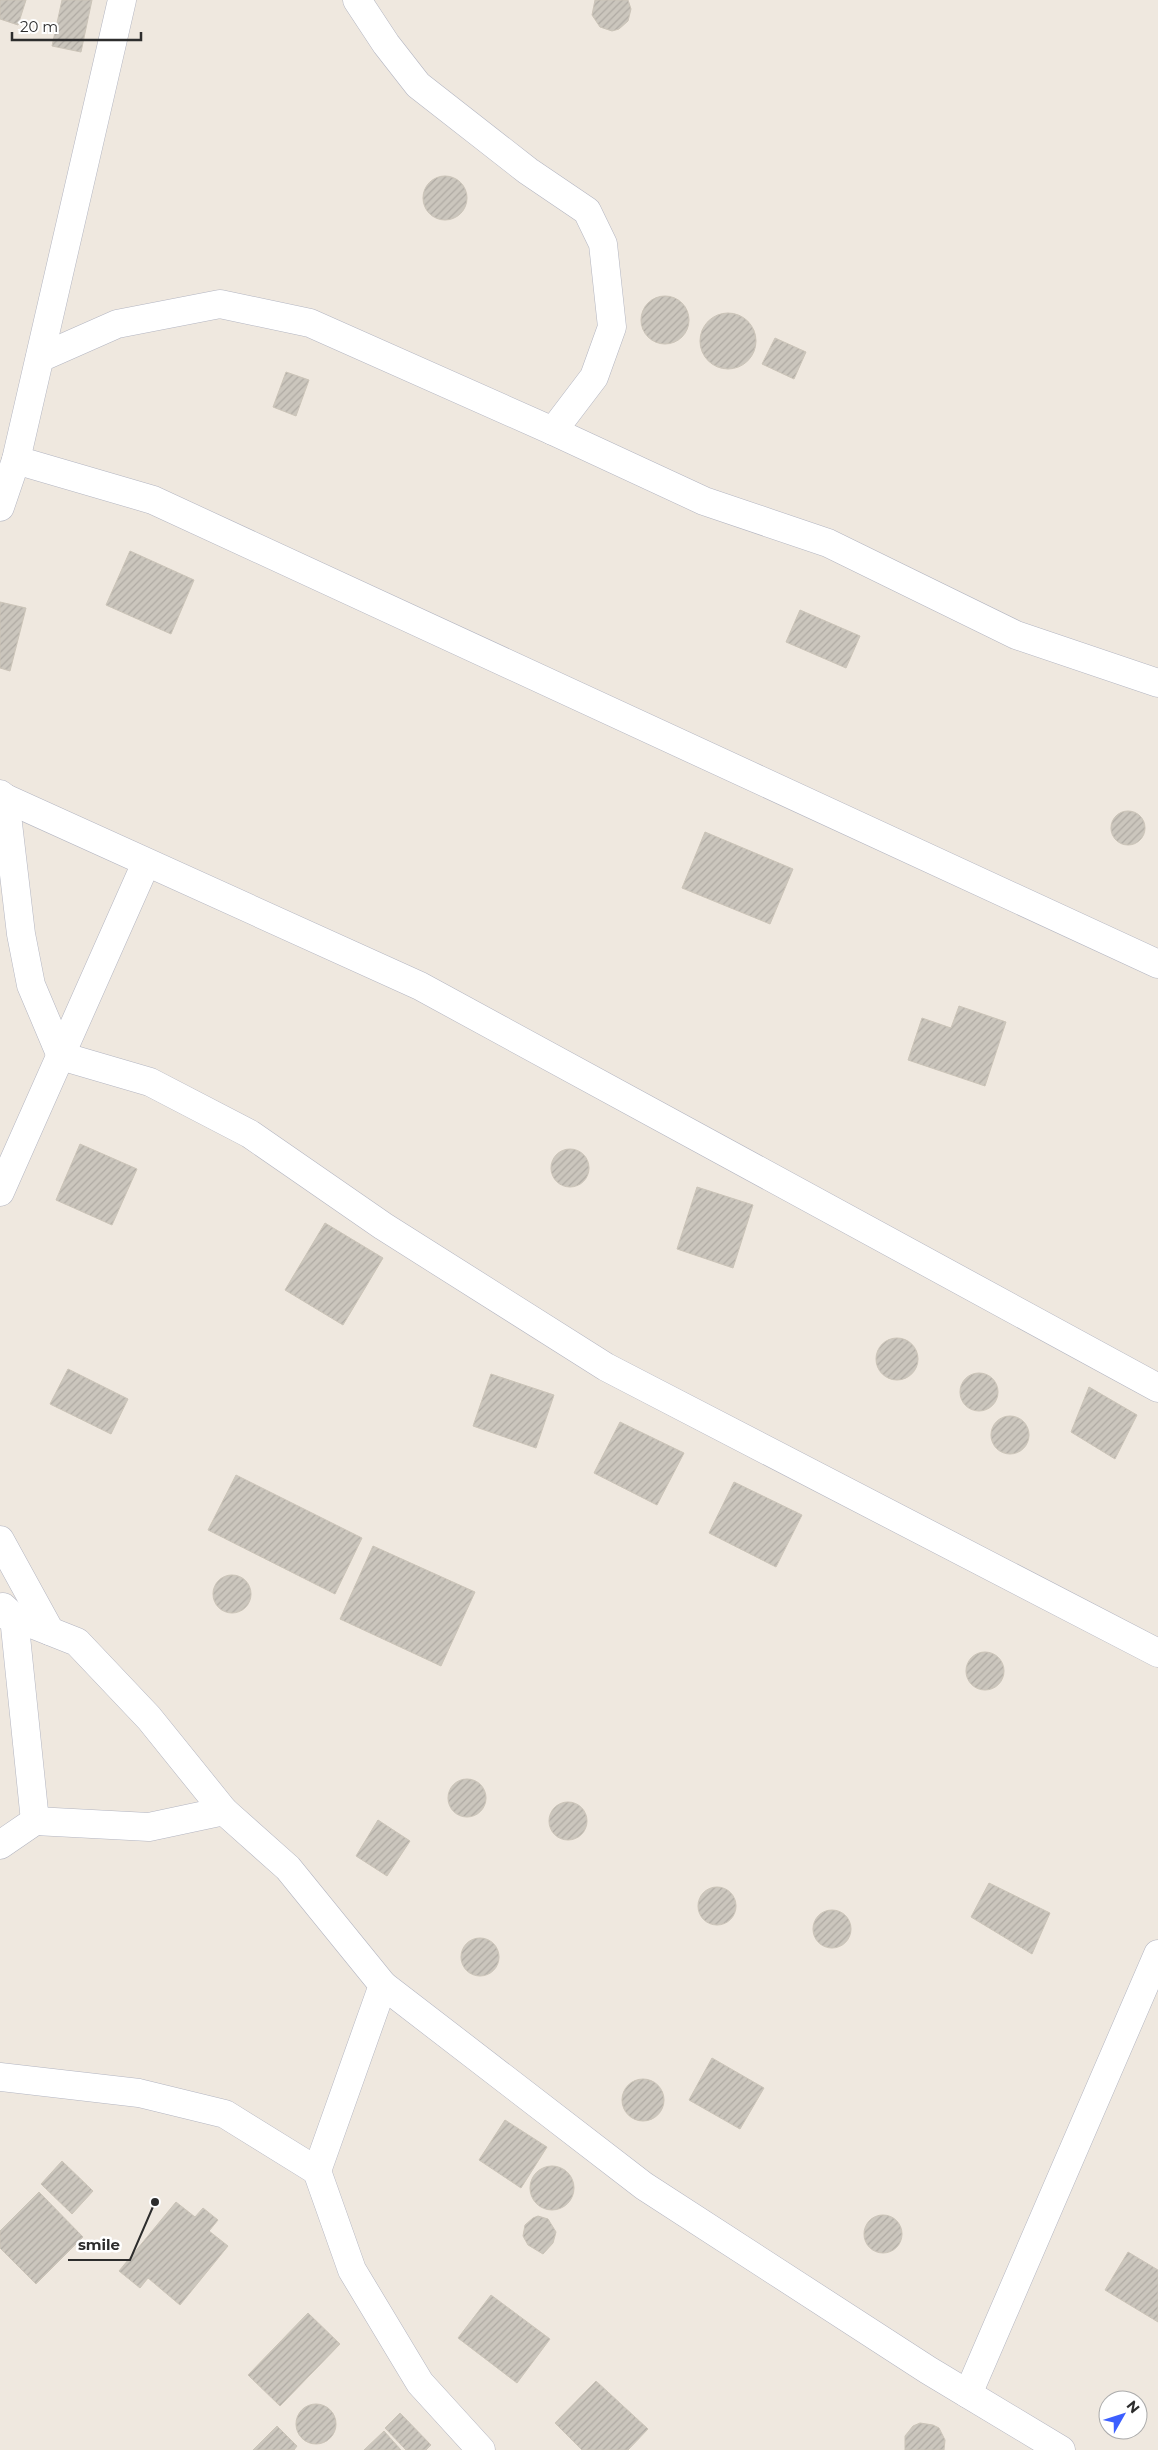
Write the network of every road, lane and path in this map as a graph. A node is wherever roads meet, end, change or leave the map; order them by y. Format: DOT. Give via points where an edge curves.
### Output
graph roads {
  1 [pos="122,0"];
  2 [pos="357,0"];
  3 [pos="40,358"];
  4 [pos="553,431"];
  5 [pos="16,460"];
  6 [pos="0,507"];
  7 [pos="1158,683"];
  8 [pos="3,796"];
  9 [pos="146,862"];
  10 [pos="1158,964"];
  11 [pos="61,1056"];
  12 [pos="0,1192"];
  13 [pos="1158,1388"];
  14 [pos="0,1540"];
  15 [pos="5,1612"];
  16 [pos="50,1632"];
  17 [pos="1158,1653"];
  18 [pos="224,1811"];
  19 [pos="36,1821"];
  20 [pos="0,1845"];
  21 [pos="1158,1954"];
  22 [pos="383,1985"];
  23 [pos="0,2077"];
  24 [pos="317,2171"];
  25 [pos="968,2394"];
  26 [pos="480,2450"];
  27 [pos="1061,2450"];
  1 -- 3 [label="street"];
  2 -- 4 [label="street" via="418,85 528,171 587,211 604,244 612,327 594,377"];
  3 -- 4 [label="street" via="117,324 220,304 310,323"];
  3 -- 5 [label="street"];
  4 -- 7 [label="street" via="704,501 828,543 1016,635"];
  5 -- 6 [label="street"];
  5 -- 10 [label="street" via="153,500"];
  8 -- 9 [label="street"];
  8 -- 11 [label="street" via="31,985"];
  9 -- 11 [label="street"];
  9 -- 13 [label="street" via="420,986"];
  11 -- 12 [label="street"];
  11 -- 17 [label="street" via="150,1082 250,1134 383,1226 606,1367"];
  14 -- 16 [label="street"];
  15 -- 16 [label="street"];
  15 -- 19 [label="street"];
  16 -- 18 [label="street" via="77,1642 149,1718"];
  18 -- 19 [label="street" via="148,1828"];
  18 -- 22 [label="street" via="288,1868"];
  19 -- 20 [label="street"];
  21 -- 25 [label="street"];
  22 -- 24 [label="street"];
  22 -- 25 [label="street" via="644,2186"];
  23 -- 24 [label="street" via="139,2093 225,2114"];
  24 -- 26 [label="street" via="352,2270 420,2383"];
  25 -- 27 [label="street"];
}
